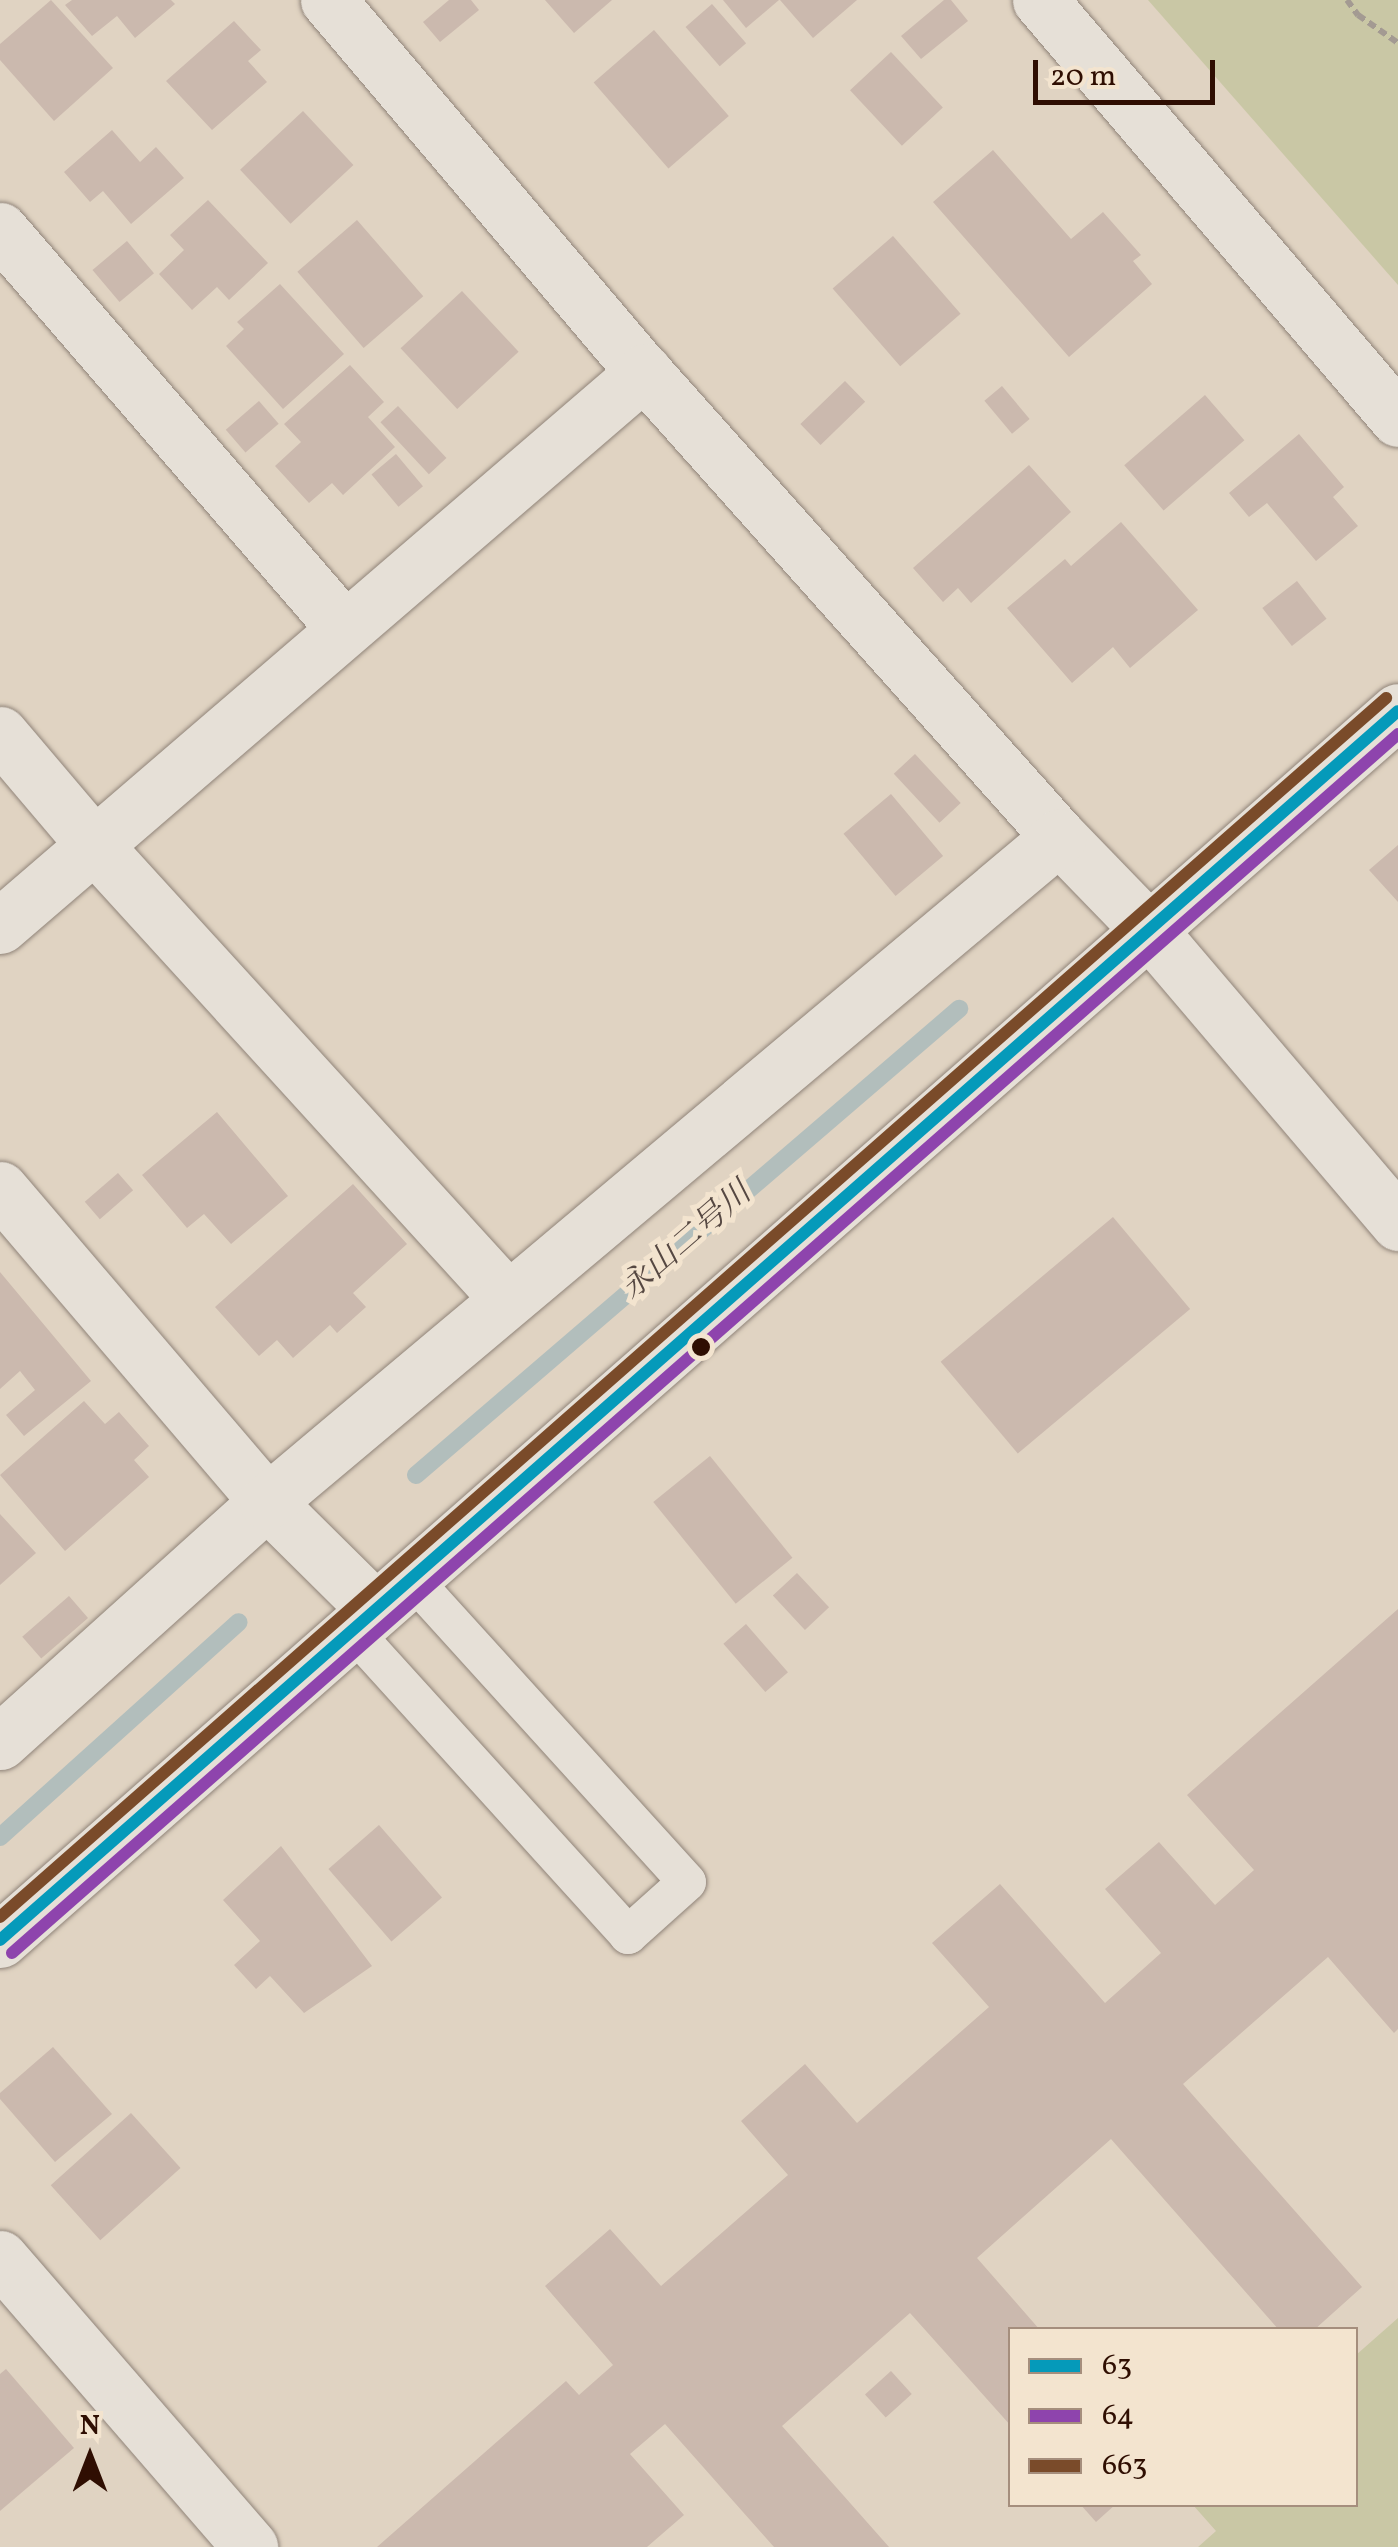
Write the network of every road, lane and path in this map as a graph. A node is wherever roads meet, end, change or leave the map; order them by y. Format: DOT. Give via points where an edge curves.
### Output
graph roads {
  1 [pos="328,0"];
  2 [pos="1040,0"];
  3 [pos="1347,0"];
  4 [pos="1398,43"];
  5 [pos="0,230"];
  6 [pos="644,372"];
  7 [pos="1398,419"];
  8 [pos="342,627"];
  9 [pos="1398,711"];
  10 [pos="0,734"];
  11 [pos="1059,837"];
  12 [pos="96,846"];
  13 [pos="0,926"];
  14 [pos="1149,930"];
  15 [pos="0,1189"];
  16 [pos="1398,1223"];
  17 [pos="506,1298"];
  18 [pos="267,1502"];
  19 [pos="379,1605"];
  20 [pos="0,1742"];
  21 [pos="0,1940"];
  22 [pos="0,2258"];
  23 [pos="250,2547"];
  1 -- 6 [label="street"];
  2 -- 7 [label="street"];
  3 -- 4 [label="path"];
  5 -- 8 [label="street"];
  6 -- 8 [label="street"];
  6 -- 11 [label="street"];
  8 -- 12 [label="street"];
  9 -- 14 [label="street"];
  10 -- 12 [label="street"];
  11 -- 14 [label="street"];
  11 -- 17 [label="street"];
  12 -- 13 [label="street"];
  12 -- 17 [label="street"];
  14 -- 16 [label="street"];
  14 -- 19 [label="street"];
  15 -- 18 [label="street"];
  17 -- 18 [label="street"];
  18 -- 19 [label="street"];
  18 -- 20 [label="street"];
  19 -- 19 [label="lane" via="628,1935 688,1882"];
  19 -- 21 [label="street"];
  22 -- 23 [label="street"];
}
